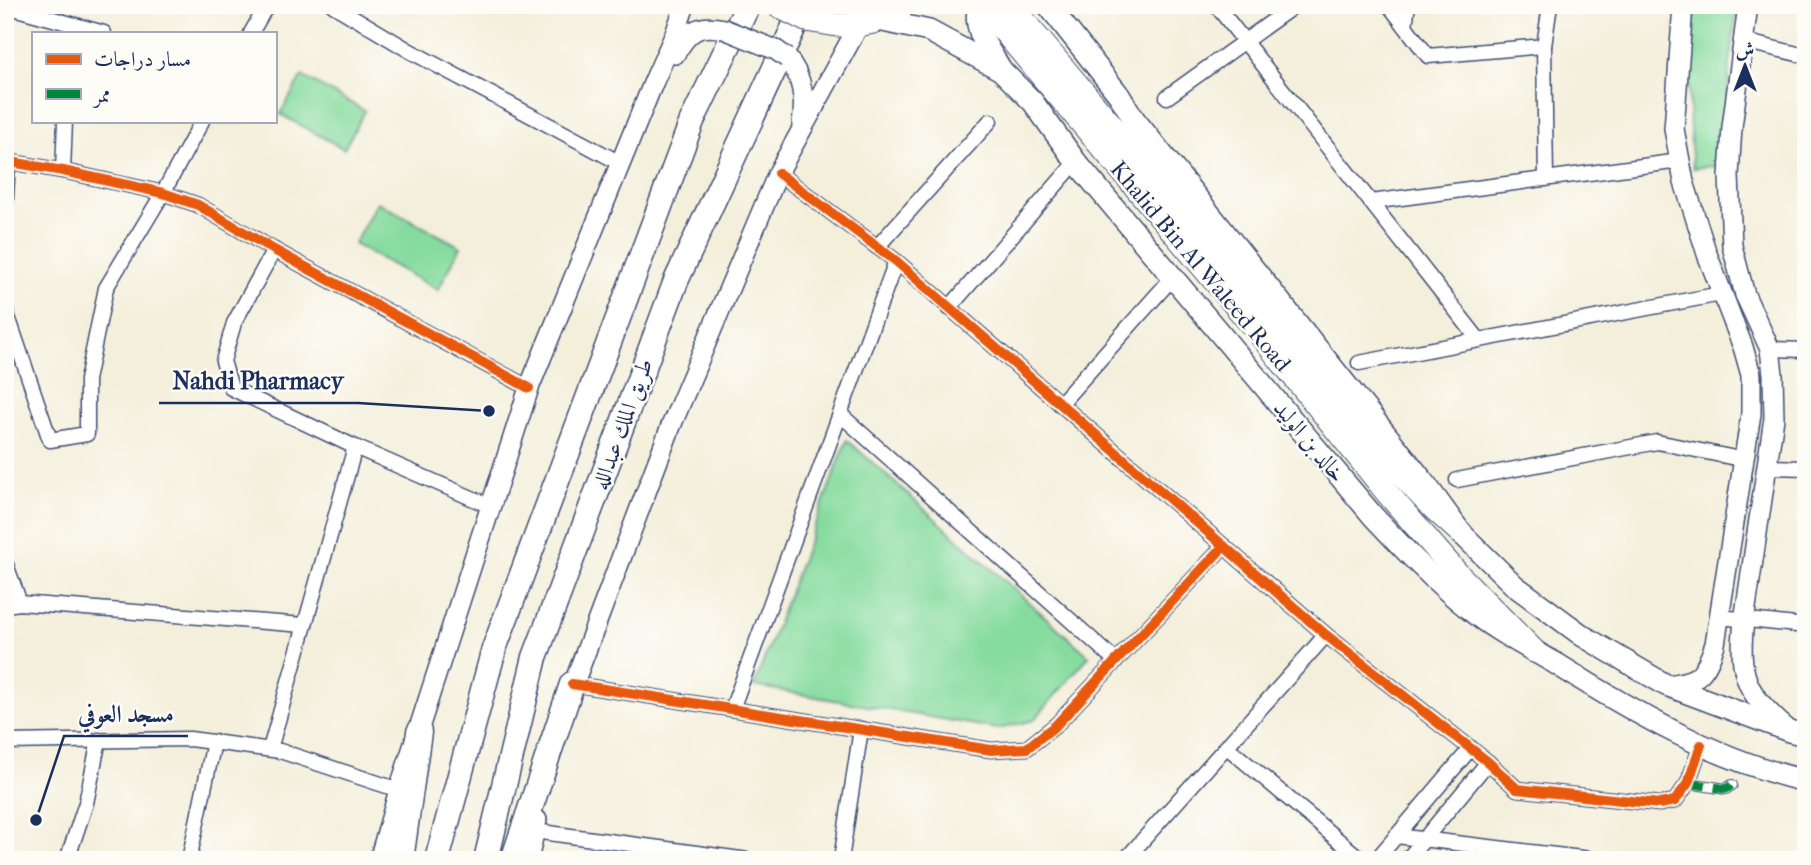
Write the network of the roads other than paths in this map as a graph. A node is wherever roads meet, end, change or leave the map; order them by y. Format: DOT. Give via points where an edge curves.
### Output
graph roads {
  1 [pos="267,5"];
  2 [pos="333,5"];
  3 [pos="685,5"];
  4 [pos="748,5"];
  5 [pos="776,5"];
  6 [pos="804,5"];
  7 [pos="904,5"];
  8 [pos="980,5"];
  9 [pos="1010,5"];
  10 [pos="1048,5"];
  11 [pos="1216,5"];
  12 [pos="1295,5"];
  13 [pos="1389,5"];
  14 [pos="1408,5"];
  15 [pos="1550,5"];
  16 [pos="1683,5"];
  17 [pos="1748,5"];
  18 [pos="6,6"];
  19 [pos="883,20"];
  20 [pos="848,25"];
  21 [pos="1405,26"];
  22 [pos="68,28"];
  23 [pos="97,32"];
  24 [pos="252,32"];
  25 [pos="1245,41"];
  26 [pos="1743,41"];
  27 [pos="1544,46"];
  28 [pos="1806,56"];
  29 [pos="1001,70"];
  30 [pos="654,81"];
  31 [pos="1167,97"];
  32 [pos="990,121"];
  33 [pos="65,122"];
  34 [pos="201,122"];
  35 [pos="801,130"];
  36 [pos="7,162"];
  37 [pos="1076,162"];
  38 [pos="1680,162"];
  39 [pos="620,163"];
  40 [pos="63,171"];
  41 [pos="778,173"];
  42 [pos="1546,179"];
  43 [pos="163,193"];
  44 [pos="1371,202"];
  45 [pos="5,216"];
  46 [pos="877,247"];
  47 [pos="274,250"];
  48 [pos="896,261"];
  49 [pos="1212,261"];
  50 [pos="1173,277"];
  51 [pos="1721,294"];
  52 [pos="5,307"];
  53 [pos="950,308"];
  54 [pos="1479,340"];
  55 [pos="1770,349"];
  56 [pos="1806,350"];
  57 [pos="1359,363"];
  58 [pos="529,388"];
  59 [pos="1060,404"];
  60 [pos="841,415"];
  61 [pos="355,447"];
  62 [pos="1745,460"];
  63 [pos="1767,467"];
  64 [pos="1806,468"];
  65 [pos="1457,480"];
  66 [pos="490,506"];
  67 [pos="1461,533"];
  68 [pos="1224,546"];
  69 [pos="5,562"];
  70 [pos="13,604"];
  71 [pos="1720,617"];
  72 [pos="1744,621"];
  73 [pos="304,625"];
  74 [pos="1806,626"];
  75 [pos="1326,635"];
  76 [pos="1534,651"];
  77 [pos="1116,661"];
  78 [pos="572,684"];
  79 [pos="1666,685"];
  80 [pos="732,709"];
  81 [pos="861,729"];
  82 [pos="419,732"];
  83 [pos="1798,733"];
  84 [pos="99,740"];
  85 [pos="5,742"];
  86 [pos="214,742"];
  87 [pos="1700,745"];
  88 [pos="1227,747"];
  89 [pos="1471,748"];
  90 [pos="270,750"];
  91 [pos="1488,762"];
  92 [pos="1806,780"];
  93 [pos="1688,783"];
  94 [pos="1732,785"];
  95 [pos="399,790"];
  96 [pos="534,831"];
  97 [pos="1396,836"];
  98 [pos="1424,839"];
  99 [pos="680,855"];
  100 [pos="67,860"];
  101 [pos="189,860"];
  102 [pos="379,860"];
  103 [pos="401,860"];
  104 [pos="436,860"];
  105 [pos="486,860"];
  106 [pos="513,860"];
  107 [pos="528,860"];
  108 [pos="748,860"];
  109 [pos="841,860"];
  110 [pos="1125,860"];
  111 [pos="1362,860"];
  112 [pos="1376,860"];
  113 [pos="1407,860"];
  114 [pos="1599,860"];
  1 -- 24 [label="street"];
  2 -- 39 [label="street"];
  3 -- 30 [label="main road"];
  4 -- 104 [label="highway, طريق الملك عبدالله" via="692,121 494,649"];
  5 -- 20 [label="highway, خالد بن الوليد, bridge" via="806,19"];
  6 -- 105 [label="highway, طريق الملك عبدالله" via="676,281 535,657"];
  7 -- 19 [label="highway, خالد بن الوليد"];
  8 -- 29 [label="main road" via="976,15 979,32"];
  8 -- 49 [label="highway, Khalid Bin Al Waleed Road"];
  9 -- 49 [label="highway, Khalid Bin Al Waleed Road"];
  10 -- 67 [label="main road"];
  11 -- 25 [label="street"];
  12 -- 25 [label="street"];
  13 -- 21 [label="street"];
  14 -- 21 [label="street"];
  15 -- 27 [label="street"];
  16 -- 38 [label="main road" via="1674,129"];
  17 -- 26 [label="main road"];
  18 -- 22 [label="street"];
  19 -- 20 [label="highway, خالد بن الوليد"];
  19 -- 29 [label="main road, خالد بن الوليد" via="929,31"];
  20 -- 35 [label="main road"];
  21 -- 27 [label="street" via="1428,55"];
  22 -- 23 [label="street"];
  25 -- 31 [label="street"];
  25 -- 44 [label="street"];
  26 -- 28 [label="street"];
  26 -- 55 [label="main road" via="1729,176 1732,246 1745,295"];
  27 -- 42 [label="street"];
  29 -- 37 [label="main road, خالد بن الوليد" via="1033,102"];
  30 -- 35 [label="main road, bridge" via="690,33 706,27 724,29 776,50 795,68 804,108"];
  30 -- 39 [label="main road"];
  32 -- 46 [label="street"];
  33 -- 40 [label="street"];
  34 -- 43 [label="street"];
  35 -- 41 [label="main road"];
  36 -- 40 [label="street"];
  36 -- 45 [label="street"];
  37 -- 50 [label="main road, خالد بن الوليد"];
  37 -- 53 [label="street"];
  38 -- 42 [label="street"];
  38 -- 51 [label="main road"];
  39 -- 58 [label="main road"];
  40 -- 43 [label="street"];
  41 -- 46 [label="street"];
  41 -- 78 [label="main road" via="671,426"];
  42 -- 44 [label="street"];
  43 -- 47 [label="street" via="198,205"];
  43 -- 52 [label="street" via="106,288 87,380 87,434 50,440"];
  44 -- 54 [label="street"];
  46 -- 48 [label="street"];
  47 -- 58 [label="street"];
  47 -- 61 [label="street" via="234,323 223,361 231,387"];
  48 -- 53 [label="street"];
  48 -- 60 [label="street"];
  49 -- 67 [label="highway, Khalid Bin Al Waleed Road" via="1399,472"];
  49 -- 76 [label="highway, Khalid Bin Al Waleed Road" via="1389,495"];
  50 -- 59 [label="street"];
  50 -- 76 [label="main road, خالد بن الوليد" via="1403,548 1470,610"];
  51 -- 54 [label="street"];
  51 -- 62 [label="main road" via="1751,375"];
  53 -- 59 [label="street"];
  54 -- 57 [label="street"];
  55 -- 56 [label="street"];
  55 -- 63 [label="main road" via="1774,418"];
  58 -- 66 [label="main road"];
  59 -- 68 [label="street"];
  60 -- 77 [label="street"];
  60 -- 80 [label="street"];
  61 -- 66 [label="street"];
  61 -- 73 [label="street"];
  62 -- 65 [label="street" via="1657,442"];
  62 -- 71 [label="main road"];
  63 -- 64 [label="street"];
  63 -- 72 [label="main road"];
  66 -- 82 [label="main road"];
  67 -- 79 [label="main road" via="1515,586 1583,636"];
  68 -- 75 [label="street"];
  68 -- 77 [label="street"];
  69 -- 70 [label="street"];
  70 -- 73 [label="street"];
  71 -- 72 [label="street"];
  71 -- 79 [label="main road" via="1707,666 1696,678"];
  72 -- 74 [label="street"];
  72 -- 83 [label="main road" via="1742,668 1748,686 1765,709"];
  73 -- 90 [label="street"];
  75 -- 88 [label="street"];
  75 -- 89 [label="street"];
  76 -- 87 [label="main road, خالد بن الوليد" via="1620,704"];
  77 -- 81 [label="street" via="1056,725 1027,748 991,750"];
  78 -- 80 [label="street"];
  78 -- 96 [label="main road"];
  78 -- 106 [label="highway"];
  79 -- 83 [label="main road"];
  80 -- 81 [label="street"];
  81 -- 109 [label="street"];
  82 -- 95 [label="main road"];
  82 -- 103 [label="highway"];
  84 -- 85 [label="street"];
  84 -- 86 [label="street"];
  84 -- 100 [label="street" via="86,803"];
  86 -- 90 [label="street"];
  86 -- 101 [label="street"];
  87 -- 92 [label="main road, خالد بن الوليد"];
  87 -- 93 [label="street"];
  88 -- 110 [label="street"];
  88 -- 111 [label="street"];
  89 -- 91 [label="street"];
  89 -- 97 [label="street"];
  90 -- 95 [label="street"];
  91 -- 93 [label="street" via="1517,789 1660,804 1675,801"];
  91 -- 98 [label="street"];
  93 -- 94 [label="street" via="1726,789"];
  95 -- 102 [label="main road"];
  96 -- 99 [label="street"];
  96 -- 107 [label="main road"];
  97 -- 98 [label="street"];
  97 -- 112 [label="street"];
  98 -- 113 [label="street"];
  98 -- 114 [label="street"];
  99 -- 108 [label="street"];
}
